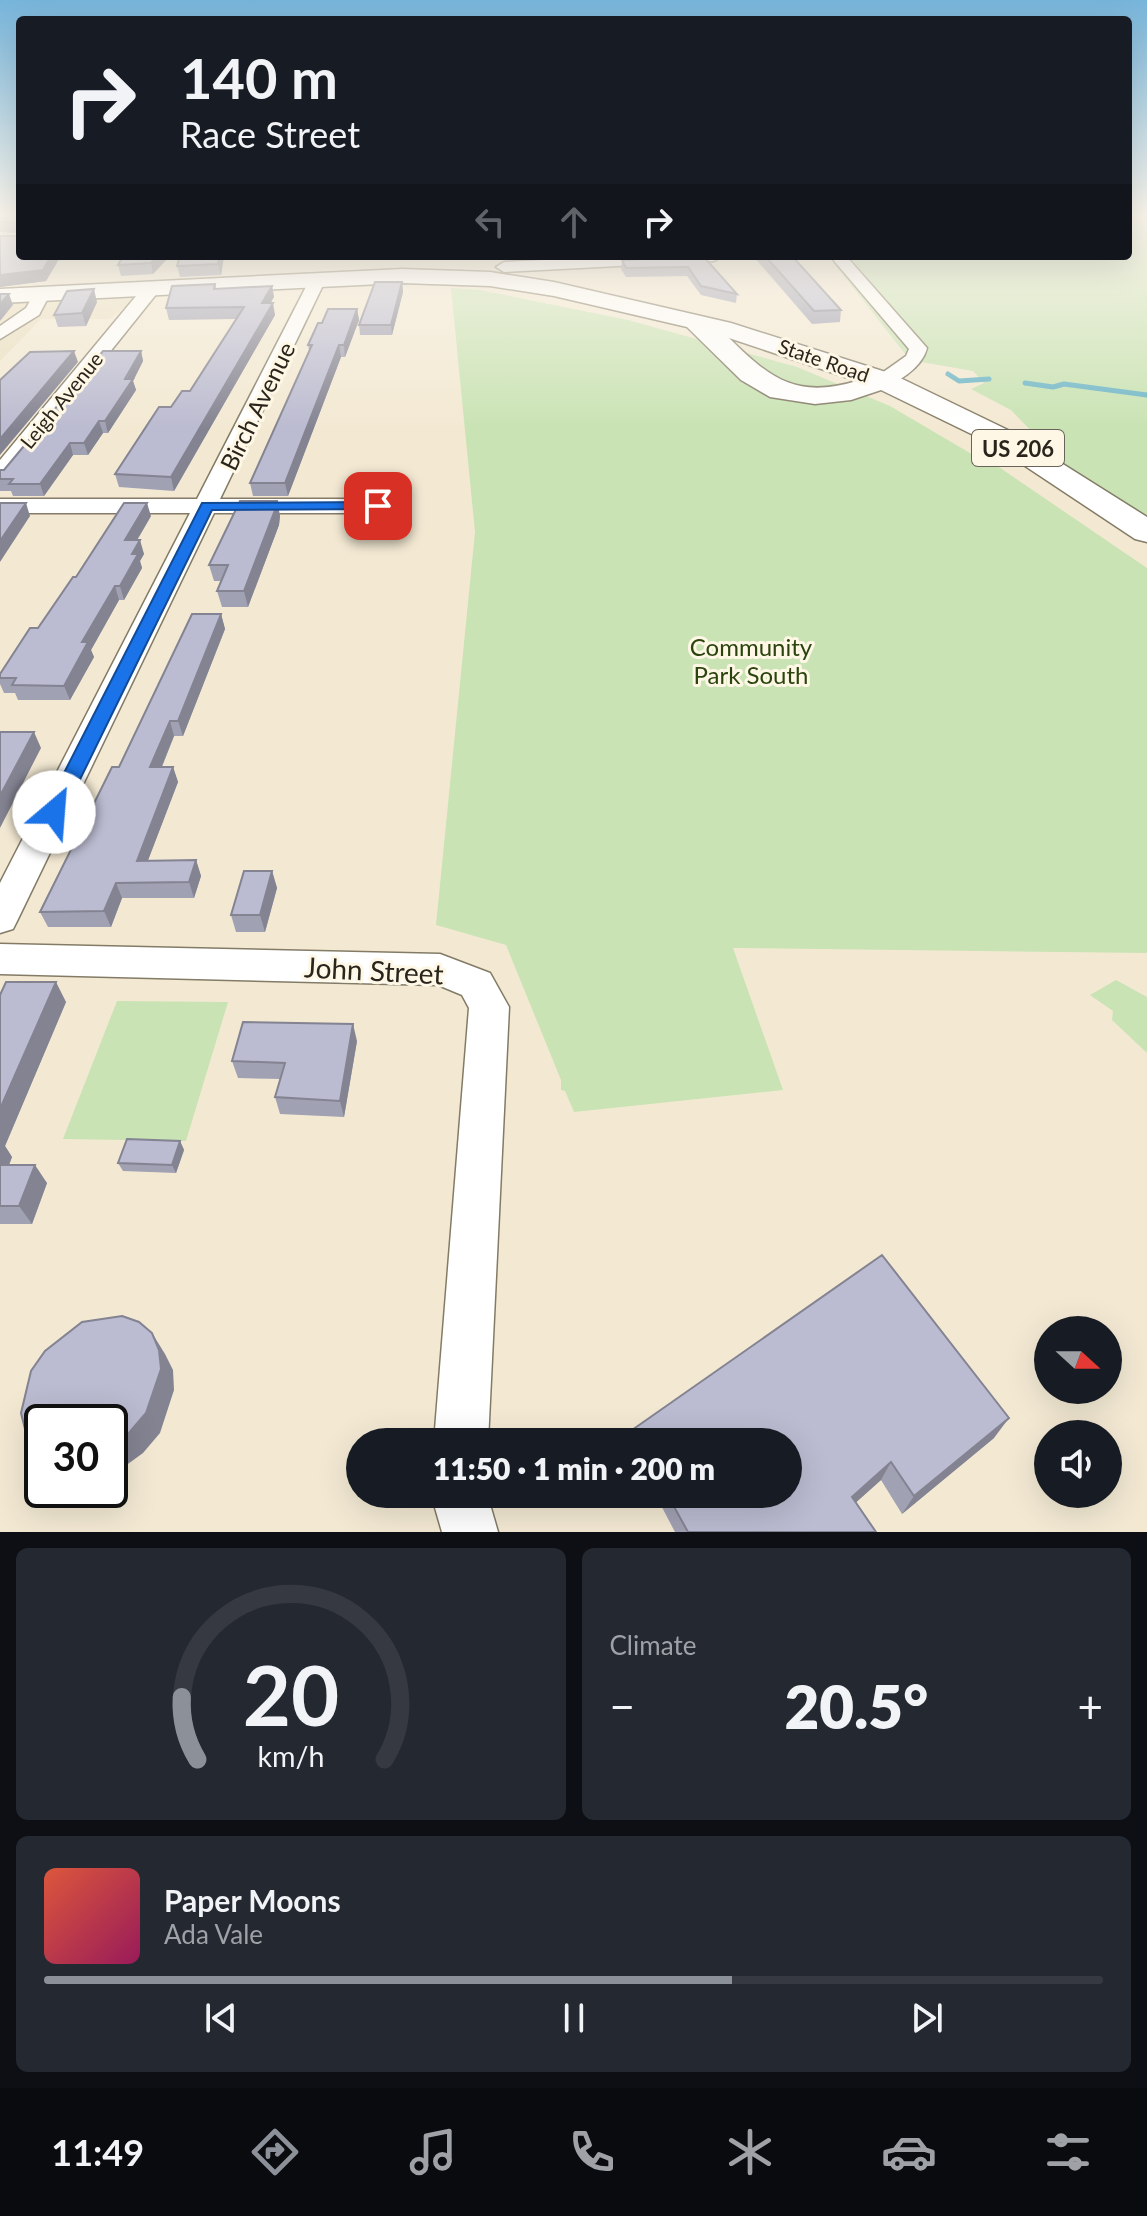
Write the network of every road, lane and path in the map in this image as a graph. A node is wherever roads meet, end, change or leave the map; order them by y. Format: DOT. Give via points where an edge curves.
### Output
graph roads {
  1 [pos="161,287"];
  2 [pos="314,287"];
  3 [pos="538,287"];
  4 [pos="865,287"];
  5 [pos="152,288"];
  6 [pos="42,294"];
  7 [pos="0,296"];
  8 [pos="663,313"];
  9 [pos="0,334"];
  10 [pos="882,380"];
  11 [pos="0,474"];
  12 [pos="0,506"];
  13 [pos="207,506"];
  14 [pos="378,506"];
  15 [pos="1147,532"];
  16 [pos="0,919"];
  17 [pos="0,959"];
  18 [pos="462,1428"];
  19 [pos="463,1508"];
  20 [pos="470,1532"];
  1 -- 5 [label="highway, US 206"];
  2 -- 13 [label="street, Birch Avenue"];
  3 -- 8 [label="highway, State Road / US 206"];
  4 -- 10 [label="street" via="918,348 915,359"];
  5 -- 6 [label="highway, US 206"];
  5 -- 11 [label="street, Leigh Avenue"];
  6 -- 7 [label="highway, US 206"];
  6 -- 9 [label="street" via="33,311"];
  8 -- 10 [label="highway, State Road / US 206" via="773,342"];
  8 -- 10 [label="highway" via="713,336 752,376 773,387 836,395"];
  10 -- 15 [label="highway, State Road / US 206" via="1002,438"];
  12 -- 13 [label="street"];
  13 -- 14 [label="street"];
  13 -- 16 [label="street, Birch Avenue"];
  17 -- 18 [label="street, John Street" via="408,969 458,974 476,984 489,1007"];
  19 -- 20 [label="street"];
}
